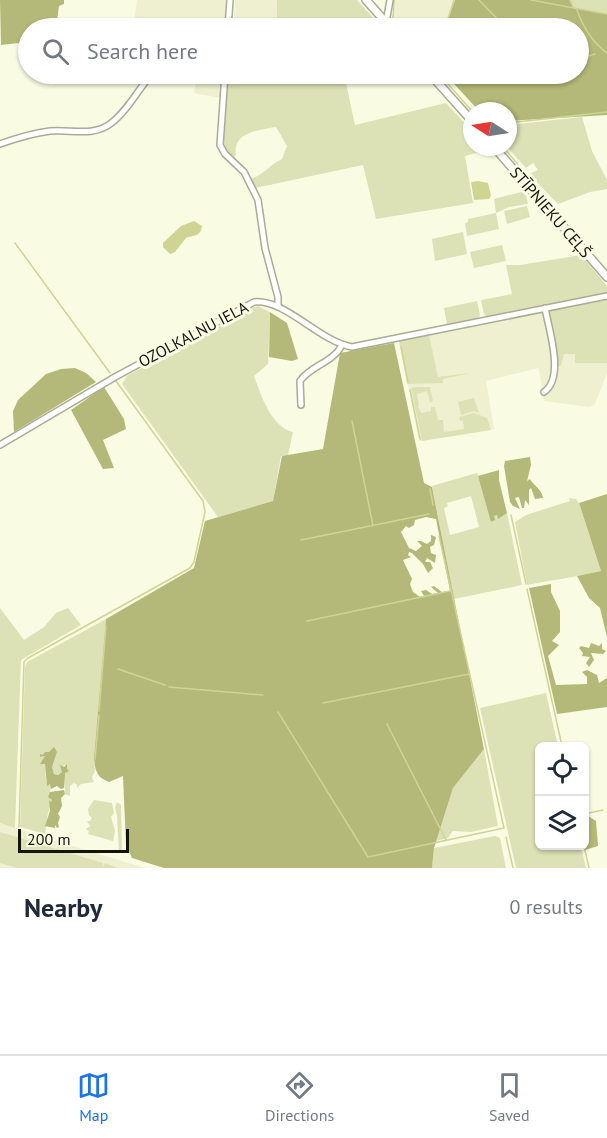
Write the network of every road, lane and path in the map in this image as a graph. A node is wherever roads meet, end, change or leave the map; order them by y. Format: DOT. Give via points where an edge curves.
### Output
graph roads {
  1 [pos="230,0"];
  2 [pos="366,0"];
  3 [pos="390,0"];
  4 [pos="229,18"];
  5 [pos="382,18"];
  6 [pos="386,18"];
  7 [pos="144,84"];
  8 [pos="224,84"];
  9 [pos="439,84"];
  10 [pos="463,111"];
  11 [pos="0,144"];
  12 [pos="502,156"];
  13 [pos="607,277"];
  14 [pos="607,296"];
  15 [pos="278,307"];
  16 [pos="545,308"];
  17 [pos="342,345"];
  18 [pos="544,392"];
  19 [pos="301,405"];
  20 [pos="0,445"];
  1 -- 4 [label="street"];
  2 -- 5 [label="main road"];
  3 -- 6 [label="street"];
  7 -- 11 [label="street" via="116,119 104,127 86,133 44,132"];
  8 -- 15 [label="street" via="220,144 244,172 258,200"];
  9 -- 10 [label="main road"];
  12 -- 13 [label="main road, STĪPNIEKU CEĻŠ"];
  14 -- 16 [label="street"];
  15 -- 17 [label="street, OZOLKALNU IELA"];
  15 -- 20 [label="street, OZOLKALNU IELA" via="260,301 249,304"];
  16 -- 17 [label="street" via="359,346"];
  16 -- 18 [label="street" via="556,367 549,389"];
  17 -- 19 [label="street" via="337,354 300,381"];
}
